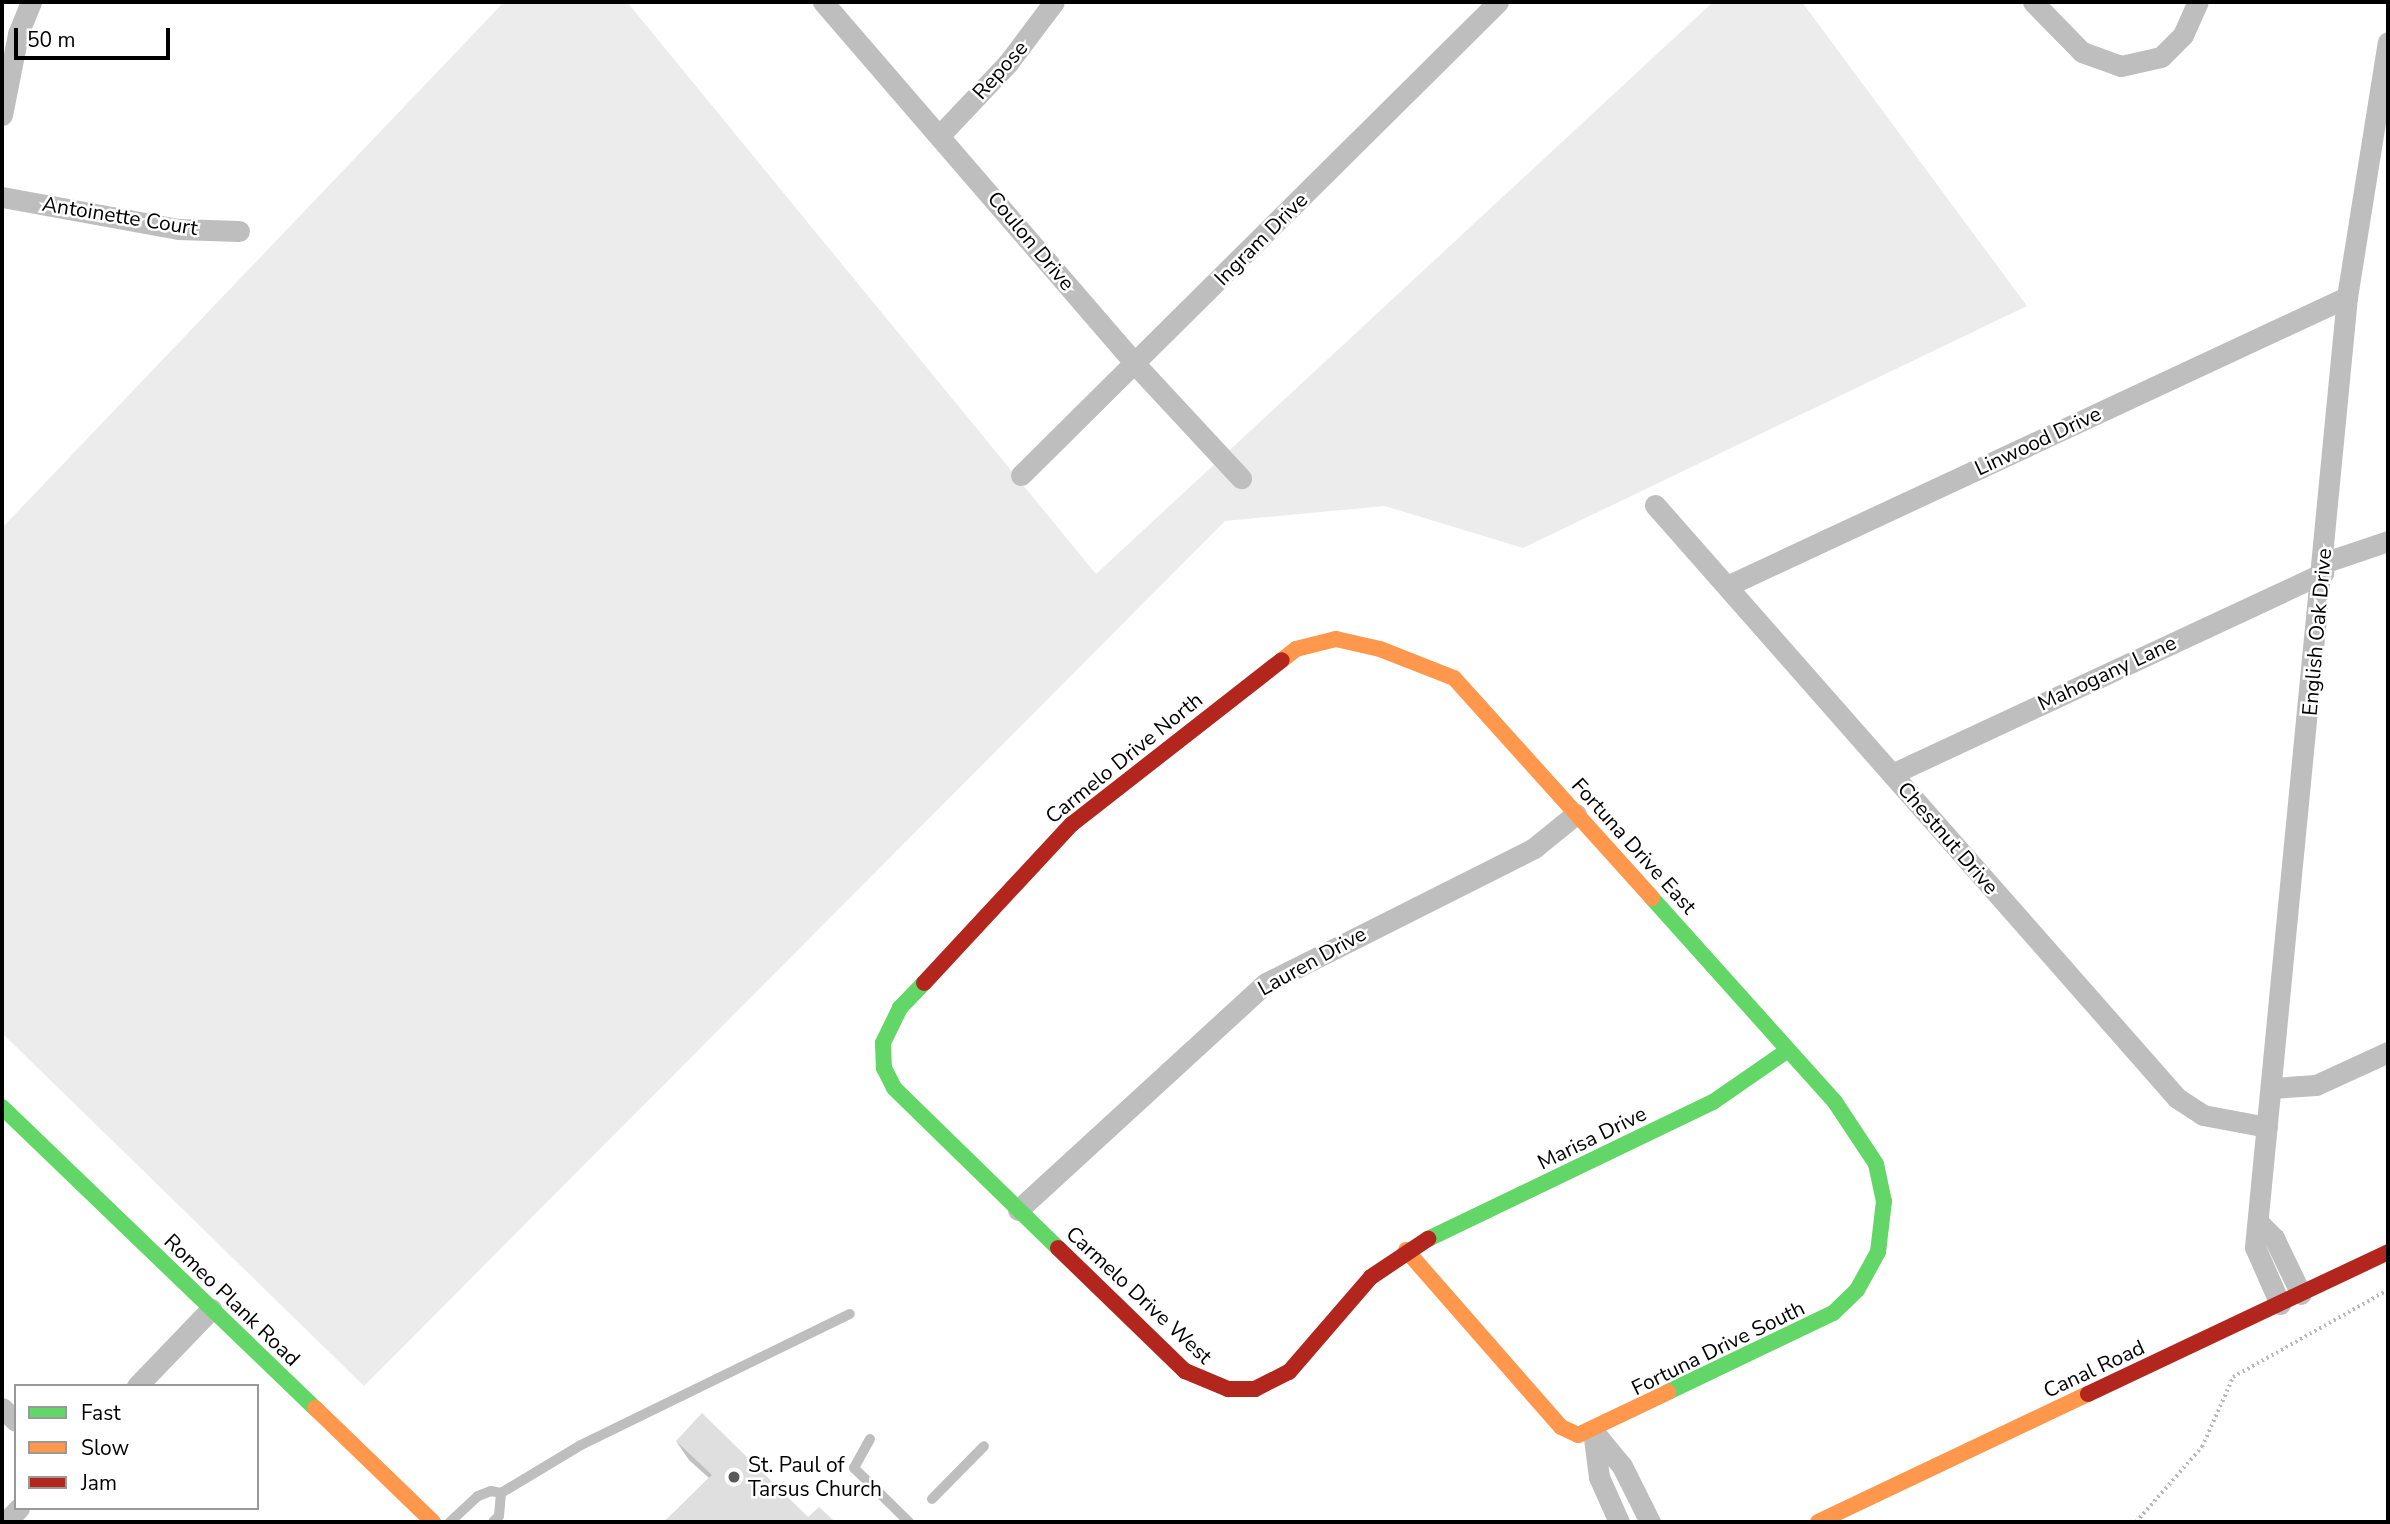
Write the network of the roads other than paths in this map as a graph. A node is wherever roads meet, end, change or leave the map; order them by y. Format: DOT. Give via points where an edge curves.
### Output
graph roads {
  1 [pos="31,2"];
  2 [pos="823,2"];
  3 [pos="1054,2"];
  4 [pos="1498,2"];
  5 [pos="2033,2"];
  6 [pos="2198,2"];
  7 [pos="2388,42"];
  8 [pos="2,115"];
  9 [pos="940,135"];
  10 [pos="2,197"];
  11 [pos="239,232"];
  12 [pos="2347,297"];
  13 [pos="1136,364"];
  14 [pos="1021,475"];
  15 [pos="1241,478"];
  16 [pos="1656,505"];
  17 [pos="2388,541"];
  18 [pos="2323,568"];
  19 [pos="1729,585"];
  20 [pos="1380,649"];
  21 [pos="1892,774"];
  22 [pos="1576,814"];
  23 [pos="883,1043"];
  24 [pos="1788,1050"];
  25 [pos="2388,1052"];
  26 [pos="2272,1088"];
  27 [pos="1835,1102"];
  28 [pos="2,1107"];
  29 [pos="2267,1127"];
  30 [pos="1018,1210"];
  31 [pos="2260,1224"];
  32 [pos="1406,1250"];
  33 [pos="2388,1252"];
  34 [pos="2301,1294"];
  35 [pos="2280,1304"];
  36 [pos="212,1309"];
  37 [pos="850,1314"];
  38 [pos="138,1384"];
  39 [pos="1593,1431"];
  40 [pos="870,1439"];
  41 [pos="984,1446"];
  42 [pos="501,1493"];
  43 [pos="932,1499"];
  44 [pos="1836,1519"];
  45 [pos="433,1522"];
  46 [pos="450,1522"];
  47 [pos="493,1522"];
  48 [pos="909,1522"];
  49 [pos="1619,1522"];
  50 [pos="1650,1522"];
  51 [pos="1818,1522"];
  1 -- 8 [label="street" via="18,34"];
  2 -- 9 [label="street, Coulon Drive"];
  3 -- 9 [label="street, Repose" via="1008,63"];
  4 -- 13 [label="street, Ingram Drive"];
  5 -- 6 [label="street" via="2081,52 2108,64 2135,66 2161,57 2174,46 2191,23"];
  7 -- 12 [label="street, English Oak Drive"];
  9 -- 13 [label="street, Coulon Drive"];
  10 -- 11 [label="street, Antoinette Court" via="178,229"];
  12 -- 18 [label="street, English Oak Drive"];
  12 -- 19 [label="street, Linwood Drive"];
  13 -- 14 [label="street, Ingram Drive"];
  13 -- 15 [label="street, Coulon Drive"];
  16 -- 19 [label="street, Chestnut Drive"];
  17 -- 18 [label="street, Mahogany Lane"];
  18 -- 21 [label="street, Mahogany Lane"];
  18 -- 26 [label="street, English Oak Drive"];
  19 -- 21 [label="street, Chestnut Drive"];
  20 -- 22 [label="street, Fortuna Drive East" via="1454,678"];
  20 -- 23 [label="street, Carmelo Drive North" via="1336,639 1296,649 1146,764 1061,835 900,1008"];
  21 -- 29 [label="street, Chestnut Drive" via="2177,1098 2203,1115"];
  22 -- 24 [label="street, Fortuna Drive East"];
  22 -- 30 [label="street, Lauren Drive" via="1534,848 1266,983"];
  23 -- 30 [label="street, Carmelo Drive West" via="884,1068 894,1088"];
  24 -- 27 [label="street, Fortuna Drive East"];
  24 -- 32 [label="street, Marisa Drive" via="1713,1102"];
  25 -- 26 [label="street" via="2316,1085"];
  26 -- 29 [label="street, English Oak Drive"];
  27 -- 39 [label="street, Fortuna Drive South" via="1871,1155 1884,1201 1878,1252 1857,1290 1818,1324"];
  28 -- 36 [label="street, Romeo Plank Road"];
  29 -- 31 [label="street, English Oak Drive"];
  30 -- 32 [label="street, Carmelo Drive West" via="1185,1371 1228,1389 1255,1390 1281,1379 1371,1277"];
  31 -- 34 [label="street" via="2274,1238"];
  31 -- 35 [label="street, English Oak Drive" via="2255,1247"];
  32 -- 39 [label="street" via="1561,1427 1578,1435"];
  33 -- 34 [label="street, Canal Road"];
  34 -- 35 [label="street, Canal Road"];
  35 -- 44 [label="street, Canal Road"];
  36 -- 38 [label="street"];
  36 -- 45 [label="street, Romeo Plank Road"];
  37 -- 42 [label="lane" via="581,1445"];
  39 -- 49 [label="street" via="1599,1477"];
  39 -- 50 [label="street" via="1622,1466"];
  40 -- 48 [label="lane" via="854,1468"];
  41 -- 43 [label="lane"];
  42 -- 46 [label="lane" via="478,1496"];
  42 -- 47 [label="lane" via="500,1510"];
  44 -- 51 [label="street, Canal Road"];
}
